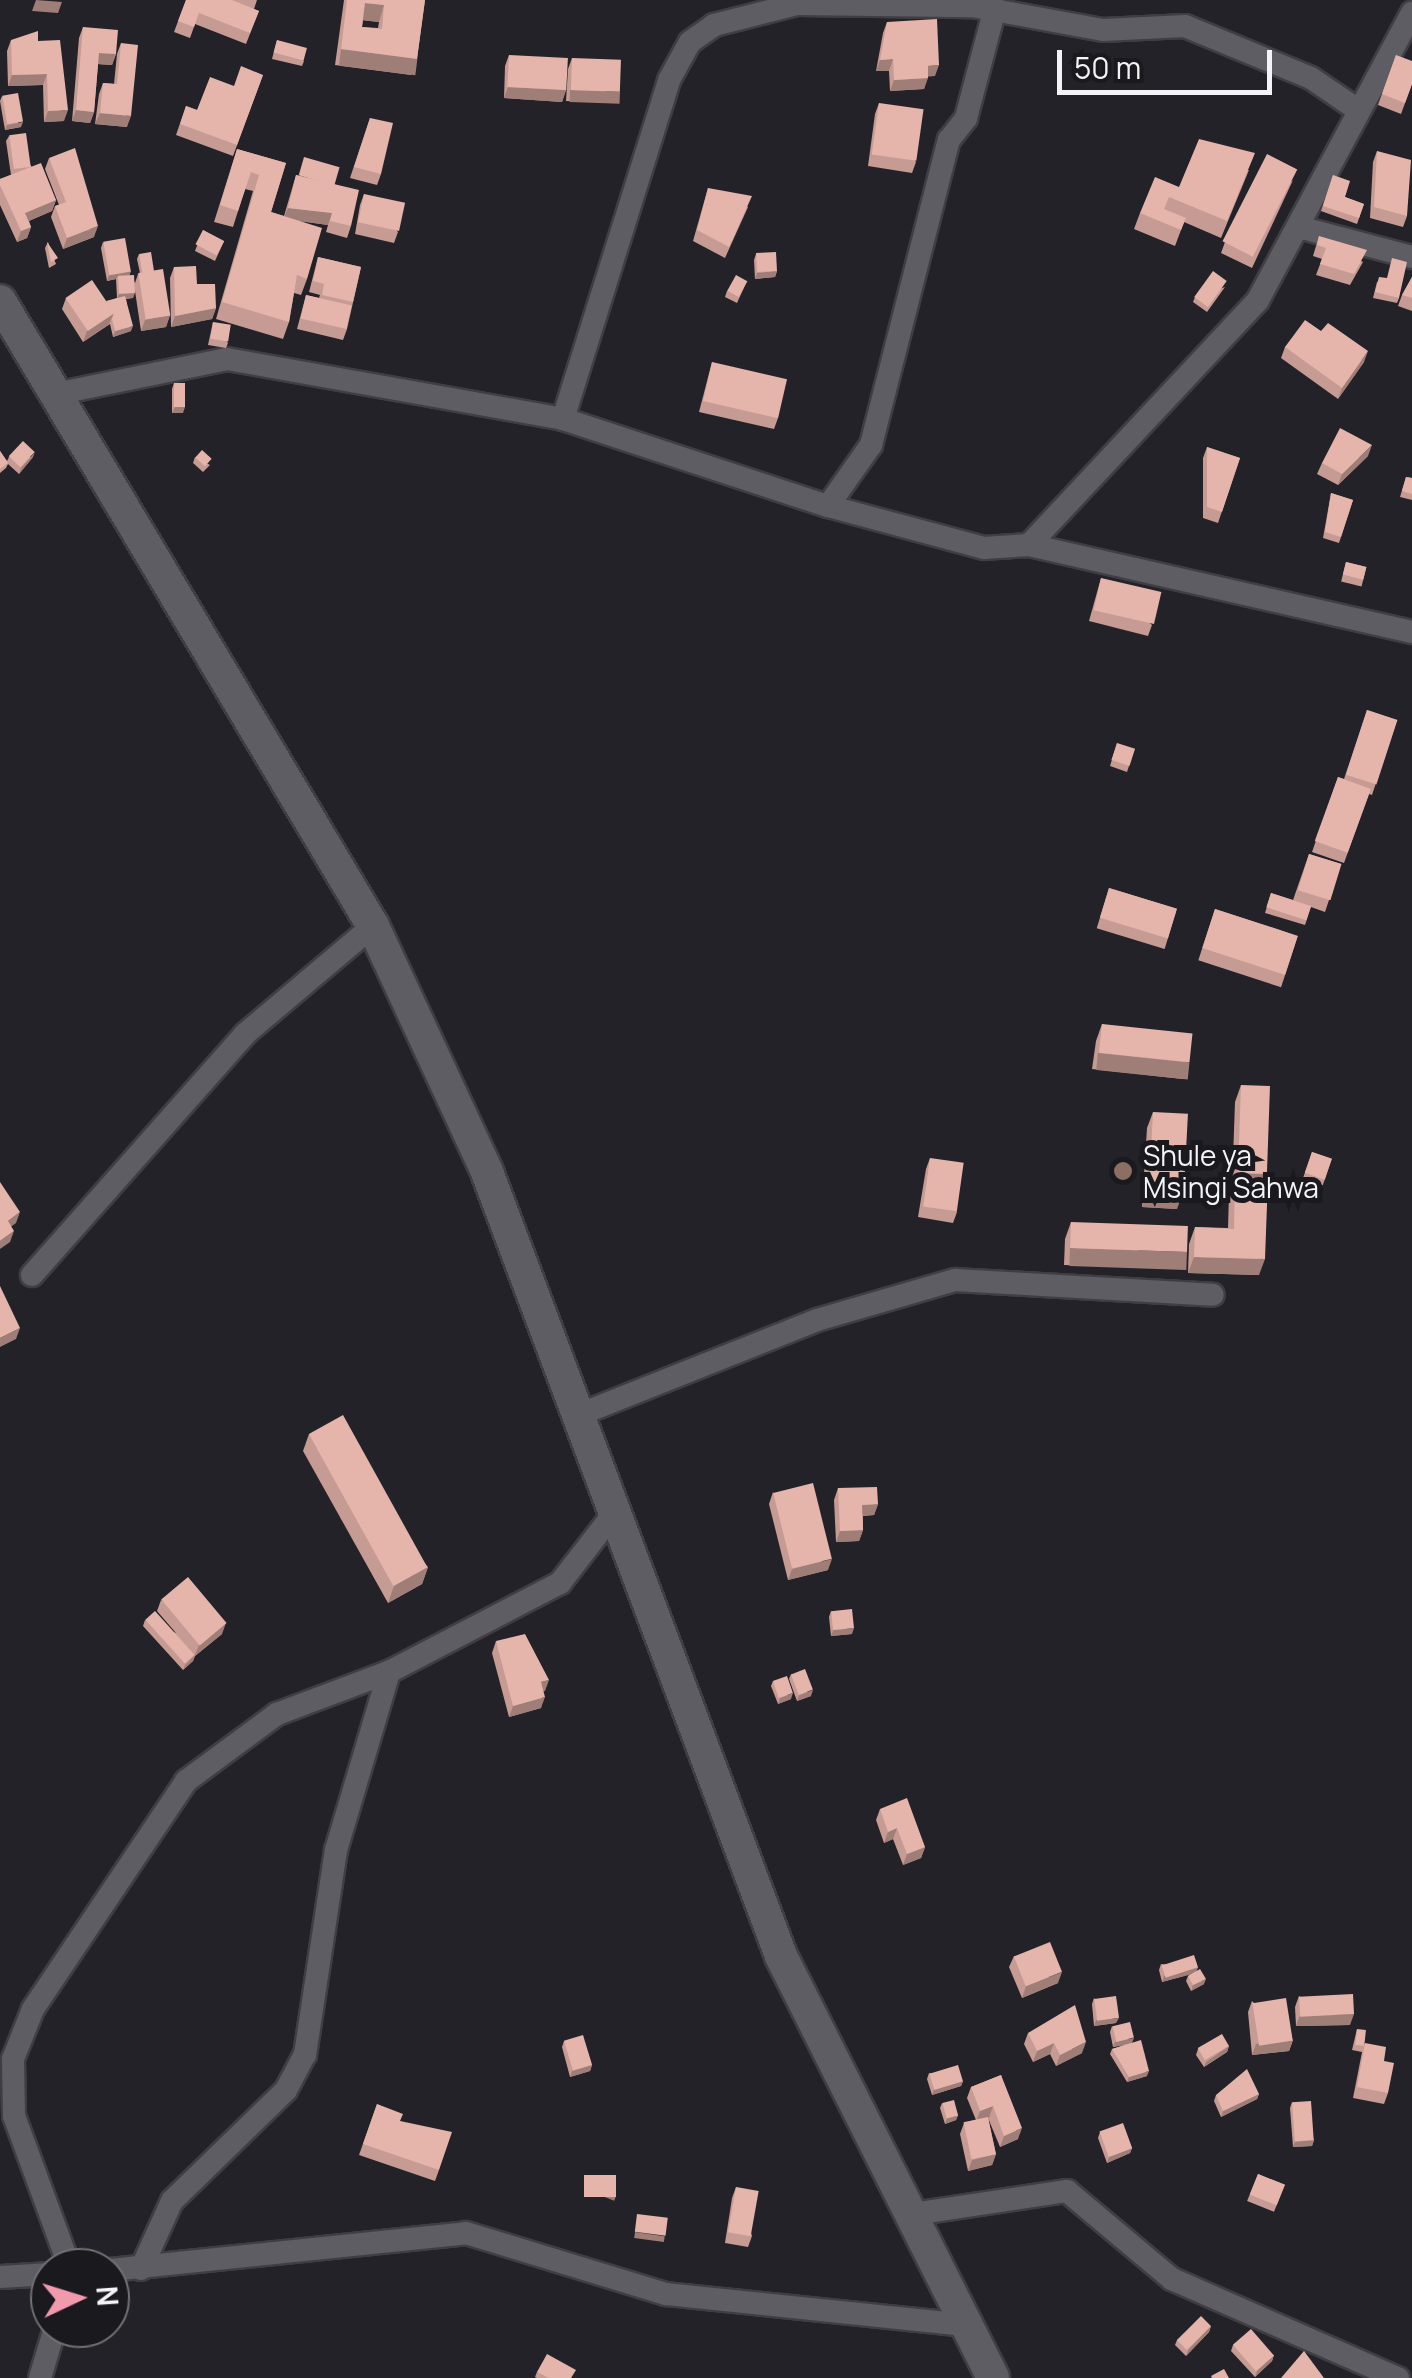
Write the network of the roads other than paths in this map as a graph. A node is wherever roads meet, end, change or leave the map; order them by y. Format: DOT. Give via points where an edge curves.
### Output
graph roads {
  1 [pos="794,2"];
  2 [pos="995,8"];
  3 [pos="1412,13"];
  4 [pos="1358,110"];
  5 [pos="1302,228"];
  6 [pos="1412,257"];
  7 [pos="0,301"];
  8 [pos="60,393"];
  9 [pos="563,419"];
  10 [pos="828,506"];
  11 [pos="1029,544"];
  12 [pos="1412,632"];
  13 [pos="374,926"];
  14 [pos="32,1275"];
  15 [pos="1212,1294"];
  16 [pos="582,1414"];
  17 [pos="618,1508"];
  18 [pos="389,1672"];
  19 [pos="6,2082"];
  20 [pos="913,2214"];
  21 [pos="63,2248"];
  22 [pos="130,2269"];
  23 [pos="141,2269"];
  24 [pos="30,2275"];
  25 [pos="0,2277"];
  26 [pos="964,2325"];
  27 [pos="49,2348"];
  28 [pos="40,2378"];
  29 [pos="993,2378"];
  30 [pos="1398,2378"];
  1 -- 2 [label="street"];
  1 -- 9 [label="street" via="714,25 690,42 670,80"];
  2 -- 4 [label="street" via="1103,30 1218,34"];
  2 -- 10 [label="street" via="966,118 948,140 870,445"];
  3 -- 4 [label="street"];
  4 -- 5 [label="street"];
  5 -- 6 [label="street"];
  5 -- 11 [label="street" via="1258,300"];
  7 -- 8 [label="main road"];
  8 -- 9 [label="street" via="228,359"];
  8 -- 13 [label="main road"];
  9 -- 10 [label="street"];
  10 -- 11 [label="street" via="984,548"];
  11 -- 12 [label="street"];
  13 -- 14 [label="street" via="246,1034"];
  13 -- 16 [label="main road" via="486,1172"];
  15 -- 16 [label="street" via="955,1280 817,1320"];
  16 -- 17 [label="main road"];
  17 -- 18 [label="street" via="560,1582"];
  17 -- 20 [label="main road" via="780,1956"];
  18 -- 19 [label="street" via="277,1714 186,1781 33,2009"];
  18 -- 23 [label="street" via="336,1850 305,2056 286,2090 172,2201"];
  19 -- 21 [label="street"];
  20 -- 26 [label="main road"];
  20 -- 30 [label="street" via="1067,2191 1172,2280"];
  22 -- 23 [label="street"];
  23 -- 26 [label="street" via="466,2233 666,2294"];
  24 -- 25 [label="street"];
  26 -- 29 [label="main road"];
  27 -- 28 [label="street"];
}
